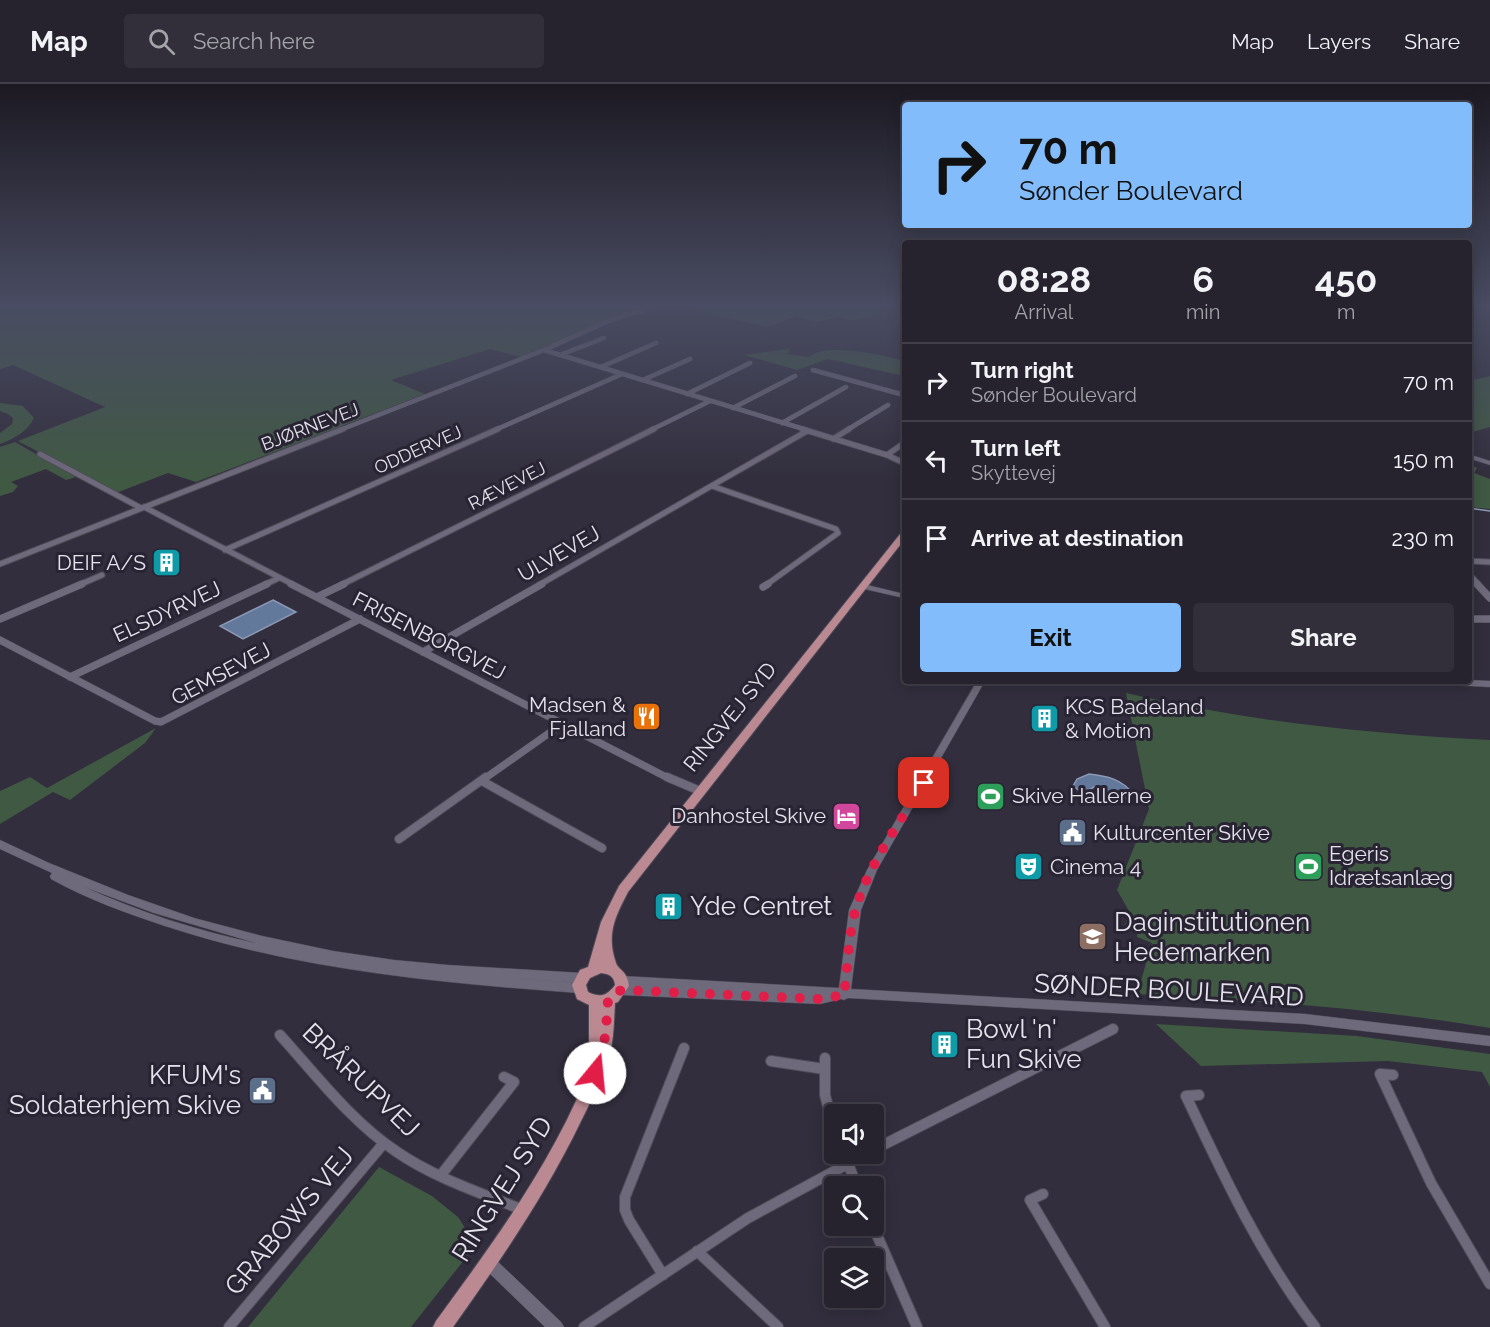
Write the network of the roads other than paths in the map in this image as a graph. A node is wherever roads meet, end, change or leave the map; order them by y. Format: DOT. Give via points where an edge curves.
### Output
graph roads {
  1 [pos="508,364"];
  2 [pos="588,364"];
  3 [pos="610,364"];
  4 [pos="679,364"];
  5 [pos="748,364"];
  6 [pos="601,368"];
  7 [pos="813,370"];
  8 [pos="622,374"];
  9 [pos="795,376"];
  10 [pos="643,380"];
  11 [pos="846,387"];
  12 [pos="687,394"];
  13 [pos="902,394"];
  14 [pos="710,401"];
  15 [pos="888,405"];
  16 [pos="733,408"];
  17 [pos="782,423"];
  18 [pos="807,430"];
  19 [pos="833,439"];
  20 [pos="902,444"];
  21 [pos="40,454"];
  22 [pos="887,455"];
  23 [pos="1472,457"];
  24 [pos="902,462"];
  25 [pos="1490,463"];
  26 [pos="712,486"];
  27 [pos="142,508"];
  28 [pos="902,537"];
  29 [pos="225,550"];
  30 [pos="1472,561"];
  31 [pos="1490,562"];
  32 [pos="0,564"];
  33 [pos="102,575"];
  34 [pos="279,578"];
  35 [pos="1472,580"];
  36 [pos="763,586"];
  37 [pos="863,586"];
  38 [pos="902,596"];
  39 [pos="317,597"];
  40 [pos="1490,598"];
  41 [pos="0,619"];
  42 [pos="360,619"];
  43 [pos="1472,619"];
  44 [pos="1490,619"];
  45 [pos="0,640"];
  46 [pos="423,652"];
  47 [pos="70,677"];
  48 [pos="1472,683"];
  49 [pos="979,684"];
  50 [pos="1490,684"];
  51 [pos="562,724"];
  52 [pos="482,781"];
  53 [pos="700,792"];
  54 [pos="399,839"];
  55 [pos="0,844"];
  56 [pos="602,848"];
  57 [pos="604,935"];
  58 [pos="594,969"];
  59 [pos="610,969"];
  60 [pos="580,983"];
  61 [pos="621,986"];
  62 [pos="844,995"];
  63 [pos="602,1001"];
  64 [pos="1113,1029"];
  65 [pos="280,1035"];
  66 [pos="1490,1041"];
  67 [pos="684,1048"];
  68 [pos="771,1061"];
  69 [pos="1393,1075"];
  70 [pos="504,1077"];
  71 [pos="1199,1095"];
  72 [pos="825,1104"];
  73 [pos="384,1143"];
  74 [pos="884,1144"];
  75 [pos="836,1164"];
  76 [pos="441,1175"];
  77 [pos="1043,1194"];
  78 [pos="523,1210"];
  79 [pos="877,1236"];
  80 [pos="697,1251"];
  81 [pos="489,1263"];
  82 [pos="663,1275"];
  83 [pos="1490,1284"];
  84 [pos="229,1327"];
  85 [pos="442,1327"];
  86 [pos="556,1327"];
  87 [pos="584,1327"];
  88 [pos="778,1327"];
  89 [pos="917,1327"];
  90 [pos="1106,1327"];
  91 [pos="1315,1327"];
  1 -- 27 [label="street, BJØRNEVEJ"];
  2 -- 6 [label="street"];
  3 -- 6 [label="street"];
  4 -- 10 [label="street"];
  5 -- 12 [label="street"];
  6 -- 8 [label="street"];
  7 -- 13 [label="street"];
  8 -- 10 [label="street"];
  8 -- 29 [label="street, ODDERVEJ"];
  9 -- 16 [label="street"];
  10 -- 12 [label="street"];
  11 -- 17 [label="street"];
  12 -- 14 [label="street"];
  14 -- 16 [label="street"];
  14 -- 39 [label="street, RÆVEVEJ"];
  15 -- 19 [label="street"];
  16 -- 17 [label="street"];
  17 -- 18 [label="street"];
  18 -- 19 [label="street"];
  18 -- 26 [label="street, ULVEVEJ"];
  19 -- 22 [label="street"];
  20 -- 22 [label="street"];
  21 -- 27 [label="street"];
  22 -- 24 [label="street"];
  23 -- 25 [label="street"];
  26 -- 36 [label="street" via="838,533"];
  26 -- 46 [label="street, ULVEVEJ"];
  27 -- 29 [label="street, FRISENBORGVEJ"];
  27 -- 32 [label="street, BJØRNEVEJ"];
  28 -- 37 [label="main road, RINGVEJ SYD"];
  29 -- 34 [label="street, FRISENBORGVEJ"];
  30 -- 31 [label="street"];
  33 -- 41 [label="street"];
  34 -- 39 [label="street, FRISENBORGVEJ"];
  34 -- 47 [label="street, ELSDYRVEJ"];
  35 -- 40 [label="street"];
  37 -- 38 [label="street"];
  37 -- 53 [label="main road, RINGVEJ SYD"];
  39 -- 42 [label="street, FRISENBORGVEJ"];
  42 -- 46 [label="street, FRISENBORGVEJ"];
  42 -- 47 [label="street, GEMSEVEJ" via="162,722"];
  43 -- 44 [label="street"];
  45 -- 47 [label="street, GEMSEVEJ"];
  46 -- 51 [label="street, FRISENBORGVEJ"];
  48 -- 50 [label="street"];
  49 -- 62 [label="street" via="859,899"];
  51 -- 52 [label="street"];
  51 -- 53 [label="street, FRISENBORGVEJ"];
  52 -- 54 [label="street"];
  52 -- 56 [label="street"];
  53 -- 57 [label="main road, RINGVEJ SYD" via="630,879 609,915"];
  55 -- 60 [label="street" via="41,866 128,900 274,944 368,961"];
  57 -- 58 [label="main road, RINGVEJ SYD"];
  57 -- 59 [label="main road, RINGVEJ SYD"];
  58 -- 59 [label="main road"];
  58 -- 60 [label="main road"];
  59 -- 61 [label="main road" via="618,974"];
  60 -- 63 [label="main road" via="584,997"];
  61 -- 62 [label="street, SØNDER BOULEVARD" via="820,999"];
  61 -- 63 [label="main road"];
  62 -- 66 [label="street, SØNDER BOULEVARD" via="1305,1019"];
  63 -- 78 [label="main road, RINGVEJ SYD" via="595,1073 562,1145"];
  64 -- 74 [label="street"];
  65 -- 73 [label="street, BRÅRUPVEJ"];
  67 -- 82 [label="street" via="625,1197 629,1220"];
  68 -- 72 [label="street" via="825,1064"];
  69 -- 83 [label="street" via="1380,1074 1431,1183"];
  70 -- 76 [label="street" via="514,1082"];
  71 -- 91 [label="street" via="1186,1096 1241,1214"];
  73 -- 76 [label="street, BRÅRUPVEJ"];
  73 -- 84 [label="street, GRABOWS VEJ"];
  75 -- 80 [label="street"];
  76 -- 78 [label="street, BRÅRUPVEJ"];
  77 -- 90 [label="street" via="1030,1200"];
  78 -- 81 [label="main road, RINGVEJ SYD"];
  79 -- 89 [label="street"];
  80 -- 82 [label="street"];
  80 -- 88 [label="street"];
  81 -- 85 [label="main road, RINGVEJ SYD"];
  81 -- 86 [label="street"];
  82 -- 87 [label="street"];
}
